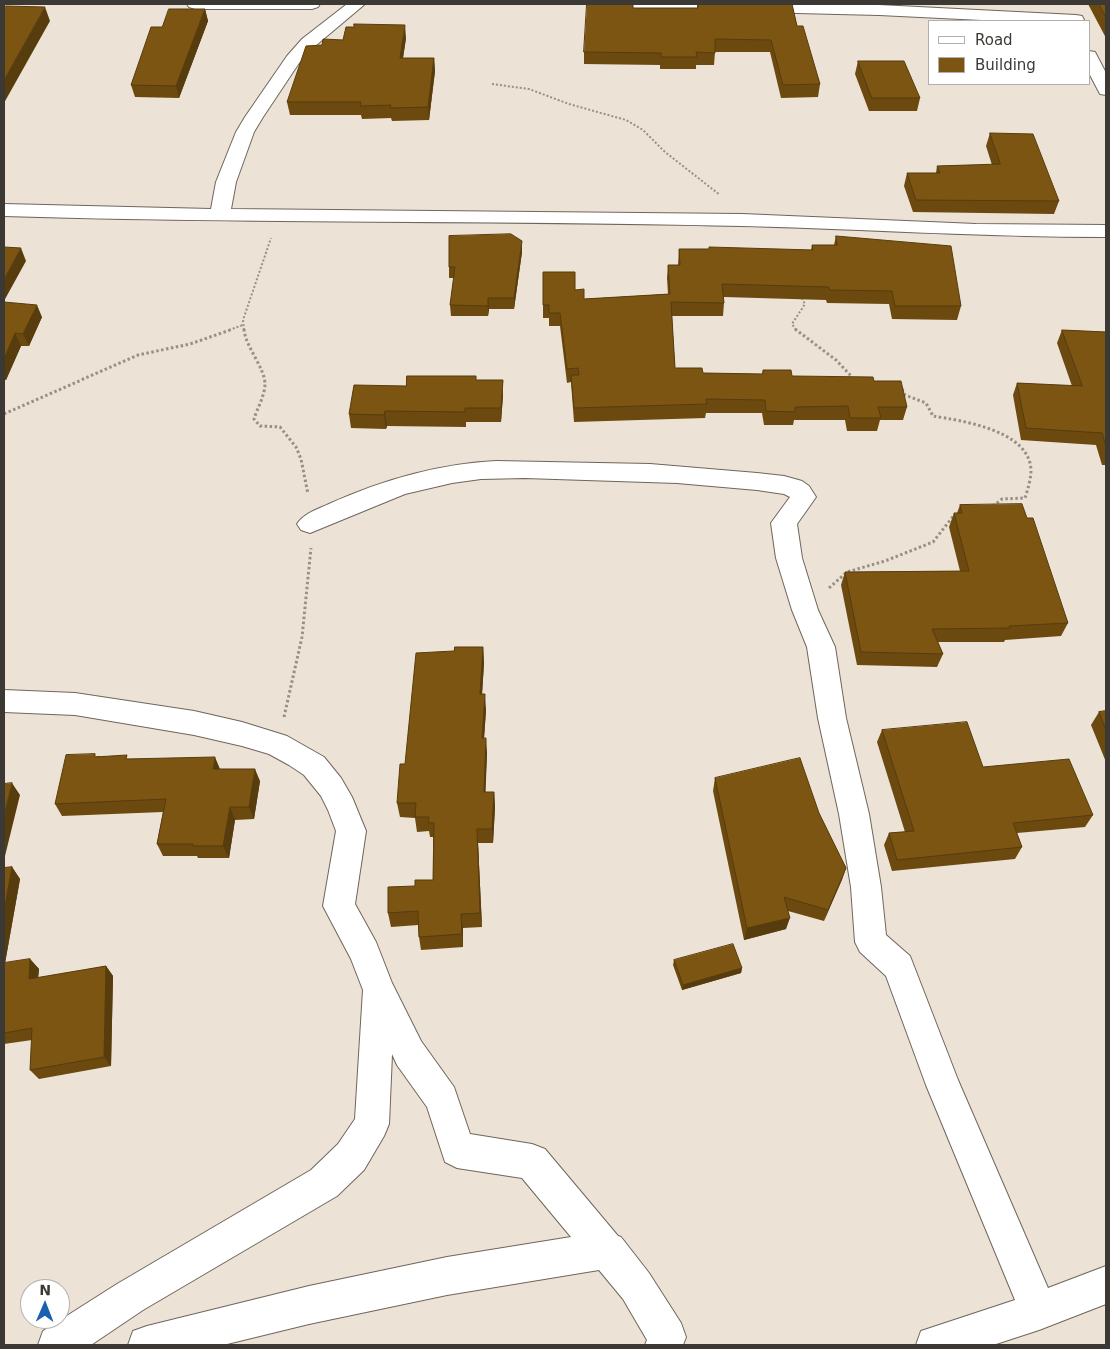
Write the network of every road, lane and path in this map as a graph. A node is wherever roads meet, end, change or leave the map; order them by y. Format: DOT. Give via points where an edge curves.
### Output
graph roads {
  1 [pos="195,4"];
  2 [pos="312,4"];
  3 [pos="357,4"];
  4 [pos="633,4"];
  5 [pos="685,5"];
  6 [pos="1075,15"];
  7 [pos="1025,19"];
  8 [pos="1090,58"];
  9 [pos="492,84"];
  10 [pos="1106,90"];
  11 [pos="4,210"];
  12 [pos="220,216"];
  13 [pos="276,216"];
  14 [pos="742,220"];
  15 [pos="1106,232"];
  16 [pos="796,289"];
  17 [pos="243,325"];
  18 [pos="859,378"];
  19 [pos="896,386"];
  20 [pos="4,414"];
  21 [pos="991,507"];
  22 [pos="956,514"];
  23 [pos="310,524"];
  24 [pos="805,610"];
  25 [pos="4,701"];
  26 [pos="277,744"];
  27 [pos="378,988"];
  28 [pos="608,1250"];
  29 [pos="1106,1285"];
  30 [pos="1040,1311"];
  31 [pos="57,1345"];
  32 [pos="148,1345"];
  33 [pos="664,1345"];
  34 [pos="935,1345"];
  1 -- 2 [label="street"];
  3 -- 12 [label="street" via="308,43 254,117 226,182"];
  4 -- 5 [label="street"];
  5 -- 7 [label="street" via="879,10"];
  6 -- 7 [label="street"];
  8 -- 10 [label="street"];
  9 -- 14 [label="path" via="530,89 626,120 714,188"];
  11 -- 12 [label="street"];
  12 -- 13 [label="street"];
  13 -- 14 [label="street"];
  13 -- 17 [label="path"];
  14 -- 15 [label="street"];
  16 -- 18 [label="path" via="805,304 794,319 794,328 836,360 852,378"];
  17 -- 20 [label="path" via="190,344 138,355"];
  17 -- 23 [label="path" via="244,337 265,384 254,419 260,426 280,427 296,447 307,485"];
  19 -- 21 [label="path" via="905,395 926,403 934,416 999,433 1024,452 1030,464 1025,498 1002,500"];
  22 -- 24 [label="path" via="933,542 847,572"];
  23 -- 24 [label="street" via="368,497 454,474 503,470 621,472 784,485 794,487 804,497 784,523 789,558"];
  23 -- 26 [label="path" via="311,550 302,637"];
  24 -- 30 [label="street" via="821,648 832,718 854,814 872,942 899,967 943,1085"];
  25 -- 26 [label="street" via="75,704 132,712"];
  26 -- 27 [label="street" via="314,766 342,806 351,831 340,906 366,953"];
  27 -- 28 [label="street" via="409,1053 442,1099 457,1150 532,1162"];
  27 -- 31 [label="street" via="372,1124 351,1157 324,1183 130,1297"];
  28 -- 32 [label="street" via="420,1282 309,1305"];
  28 -- 33 [label="street" via="636,1286 667,1337"];
  29 -- 30 [label="street"];
  30 -- 34 [label="street"];
}
